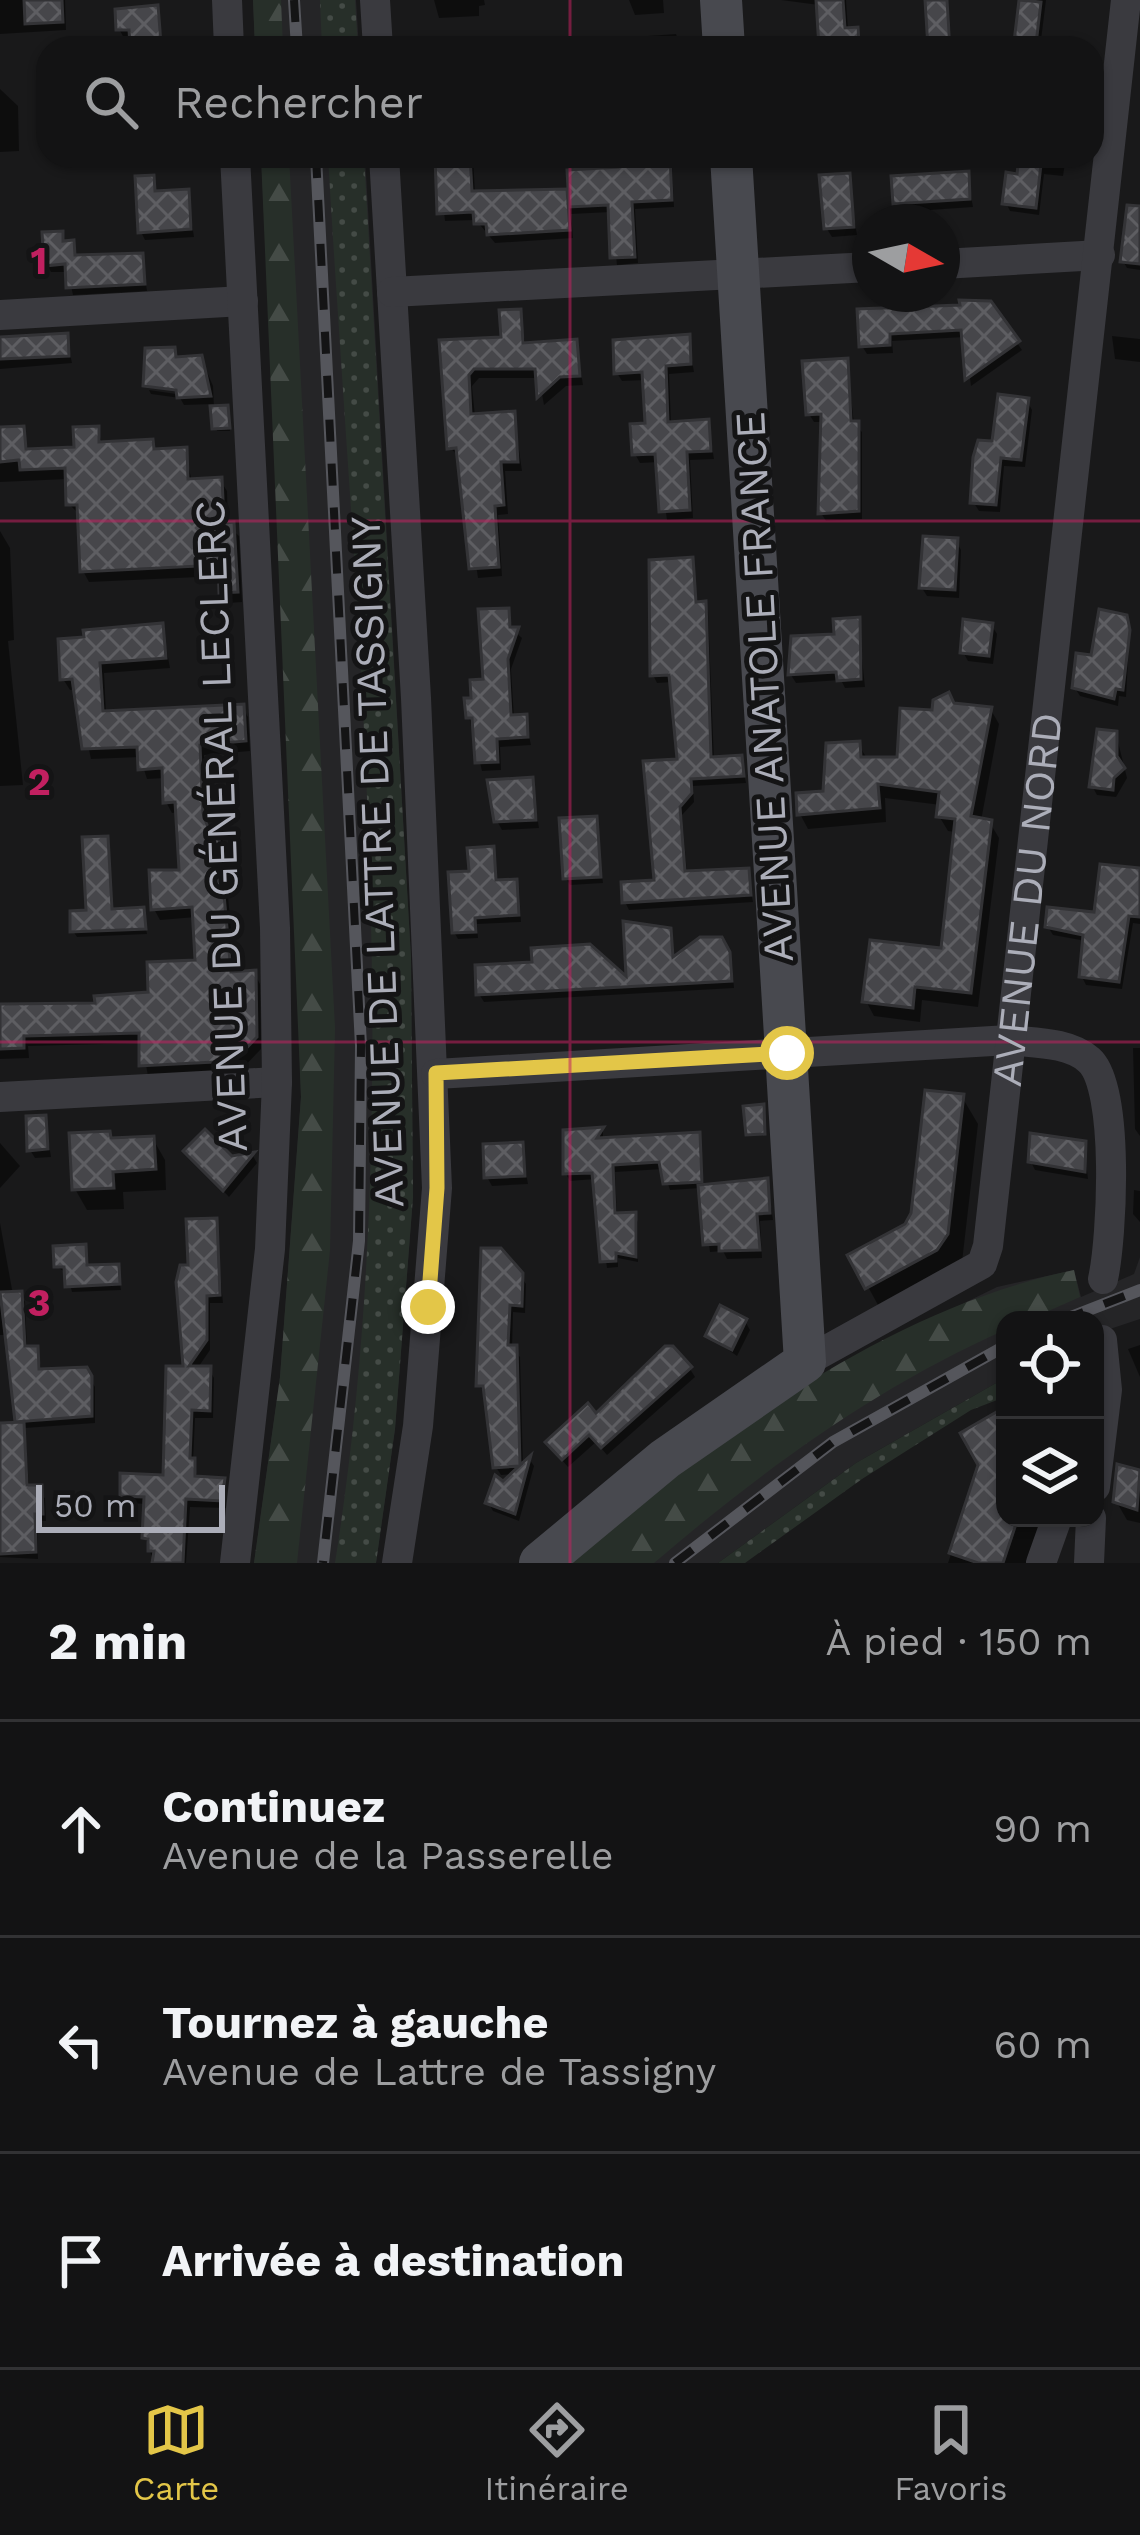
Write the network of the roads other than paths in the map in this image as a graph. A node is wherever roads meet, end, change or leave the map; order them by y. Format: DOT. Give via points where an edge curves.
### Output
graph roads {
  1 [pos="227,0"];
  2 [pos="375,0"];
  3 [pos="721,0"];
  4 [pos="1126,0"];
  5 [pos="228,36"];
  6 [pos="377,36"];
  7 [pos="723,36"];
  8 [pos="236,168"];
  9 [pos="385,168"];
  10 [pos="732,168"];
  11 [pos="1100,255"];
  12 [pos="960,263"];
  13 [pos="852,268"];
  14 [pos="738,274"];
  15 [pos="392,292"];
  16 [pos="243,301"];
  17 [pos="0,315"];
  18 [pos="1009,1040"];
  19 [pos="787,1053"];
  20 [pos="436,1073"];
  21 [pos="277,1082"];
  22 [pos="0,1097"];
  23 [pos="1103,1279"];
  24 [pos="805,1362"];
  25 [pos="1104,1365"];
  26 [pos="1104,1408"];
  27 [pos="1054,1527"];
  28 [pos="1091,1527"];
  29 [pos="235,1563"];
  30 [pos="397,1563"];
  31 [pos="540,1563"];
  32 [pos="1041,1563"];
  33 [pos="1089,1563"];
  1 -- 5 [label="street"];
  2 -- 6 [label="street"];
  3 -- 7 [label="street"];
  4 -- 11 [label="street, AVENUE DU NORD"];
  8 -- 16 [label="street, AVENUE DU GÉNÉRAL LECLERC"];
  9 -- 15 [label="street, AVENUE DE LATTRE DE TASSIGNY"];
  10 -- 14 [label="street, AVENUE ANATOLE FRANCE"];
  11 -- 12 [label="street"];
  11 -- 18 [label="street, AVENUE DU NORD"];
  13 -- 14 [label="street"];
  14 -- 15 [label="street"];
  14 -- 19 [label="street, AVENUE ANATOLE FRANCE"];
  15 -- 20 [label="street, AVENUE DE LATTRE DE TASSIGNY"];
  16 -- 17 [label="street"];
  16 -- 21 [label="street, AVENUE DU GÉNÉRAL LECLERC"];
  18 -- 19 [label="street"];
  18 -- 23 [label="street" via="1062,1047 1087,1058 1103,1078"];
  18 -- 24 [label="street, AVENUE DU NORD" via="982,1264"];
  19 -- 20 [label="street"];
  19 -- 24 [label="street, AVENUE ANATOLE FRANCE"];
  20 -- 30 [label="street, AVENUE DE LATTRE DE TASSIGNY" via="434,1235"];
  21 -- 22 [label="street"];
  21 -- 29 [label="street, AVENUE DU GÉNÉRAL LECLERC" via="270,1249"];
  24 -- 31 [label="street, AVENUE DU NORD" via="665,1459"];
  25 -- 26 [label="street"];
  27 -- 32 [label="street"];
  28 -- 33 [label="street"];
}
